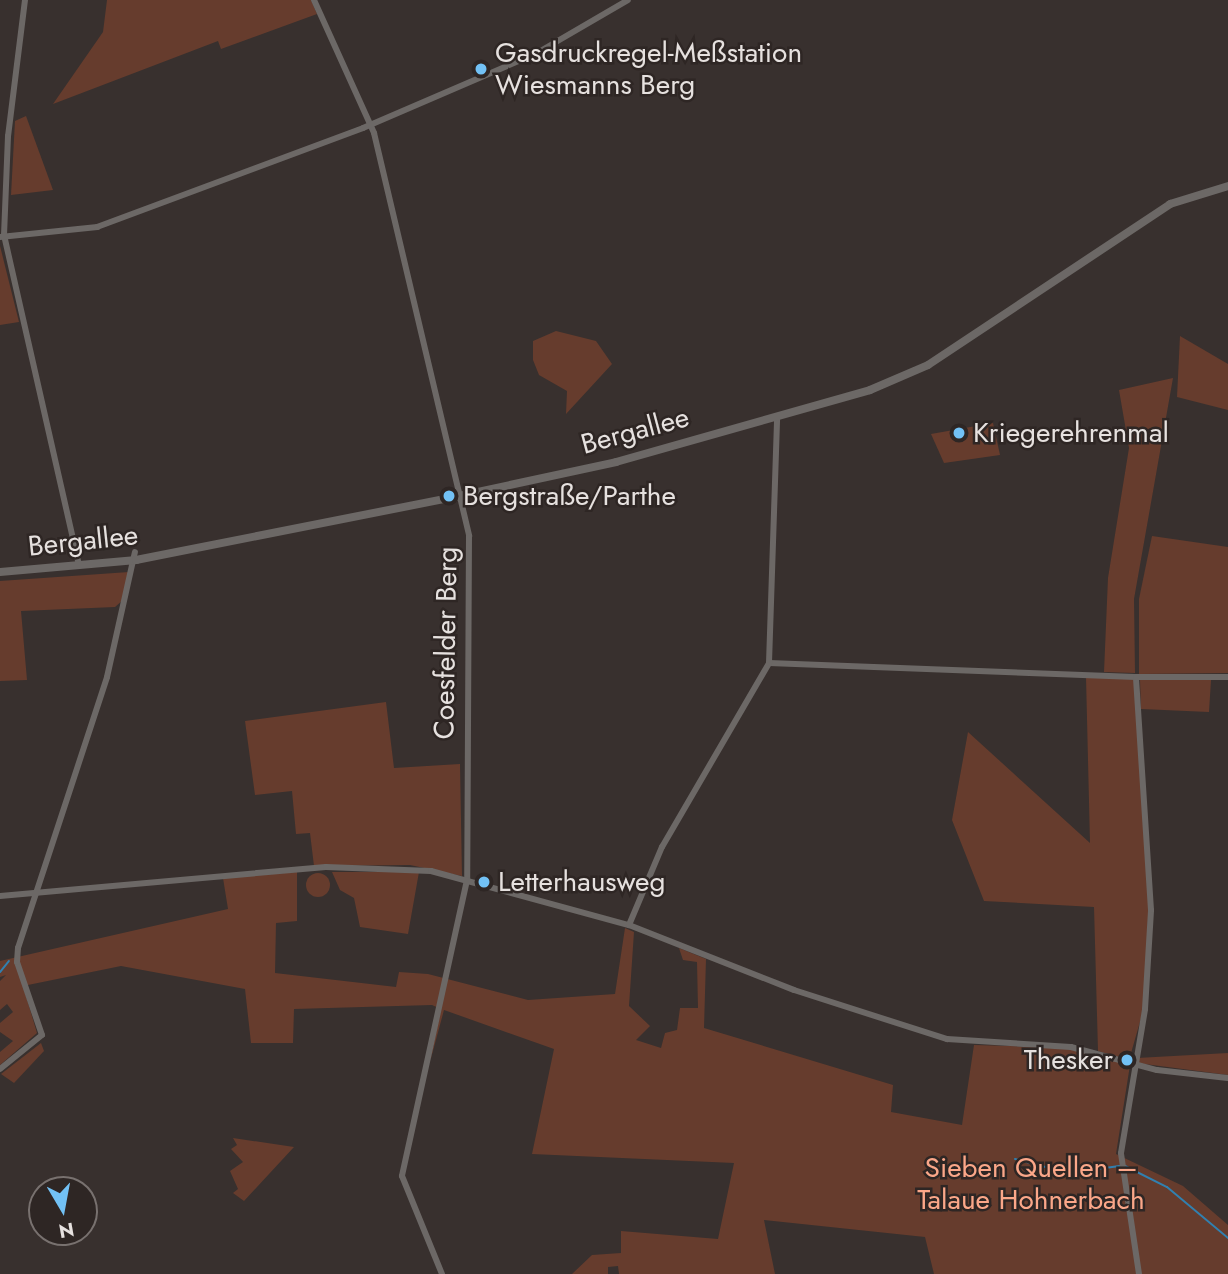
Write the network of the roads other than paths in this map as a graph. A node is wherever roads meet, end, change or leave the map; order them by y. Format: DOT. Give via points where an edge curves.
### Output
graph roads {
  1 [pos="25,0"];
  2 [pos="314,0"];
  3 [pos="628,0"];
  4 [pos="371,125"];
  5 [pos="1228,186"];
  6 [pos="2,236"];
  7 [pos="777,416"];
  8 [pos="460,496"];
  9 [pos="136,556"];
  10 [pos="78,562"];
  11 [pos="0,572"];
  12 [pos="769,663"];
  13 [pos="1136,677"];
  14 [pos="1228,677"];
  15 [pos="467,880"];
  16 [pos="36,894"];
  17 [pos="0,896"];
  18 [pos="629,925"];
  19 [pos="1133,1064"];
  20 [pos="0,1069"];
  21 [pos="1228,1078"];
  22 [pos="442,1274"];
  23 [pos="1139,1274"];
  1 -- 6 [label="street" via="8,136"];
  2 -- 4 [label="street, Coesfelder Berg"];
  3 -- 4 [label="street" via="537,53"];
  4 -- 6 [label="street" via="97,227"];
  4 -- 8 [label="street, Coesfelder Berg"];
  5 -- 7 [label="street, Bergallee" via="1170,204 910,375"];
  6 -- 10 [label="street"];
  7 -- 8 [label="street, Bergallee"];
  7 -- 12 [label="street"];
  8 -- 9 [label="street, Bergallee"];
  8 -- 15 [label="street, Coesfelder Berg" via="471,574 464,684"];
  9 -- 10 [label="street, Bergallee"];
  9 -- 16 [label="street" via="107,677"];
  10 -- 11 [label="street, Bergallee"];
  12 -- 13 [label="street"];
  12 -- 18 [label="street" via="662,847"];
  13 -- 14 [label="street"];
  13 -- 19 [label="street" via="1152,910"];
  15 -- 16 [label="street" via="412,868 326,867"];
  15 -- 18 [label="street"];
  15 -- 22 [label="street, Coesfelder Berg" via="402,1176"];
  16 -- 17 [label="street"];
  16 -- 20 [label="street" via="17,962 42,1035"];
  18 -- 19 [label="street" via="794,990 947,1039 1071,1046"];
  19 -- 21 [label="street"];
  19 -- 23 [label="street" via="1121,1153"];
}
